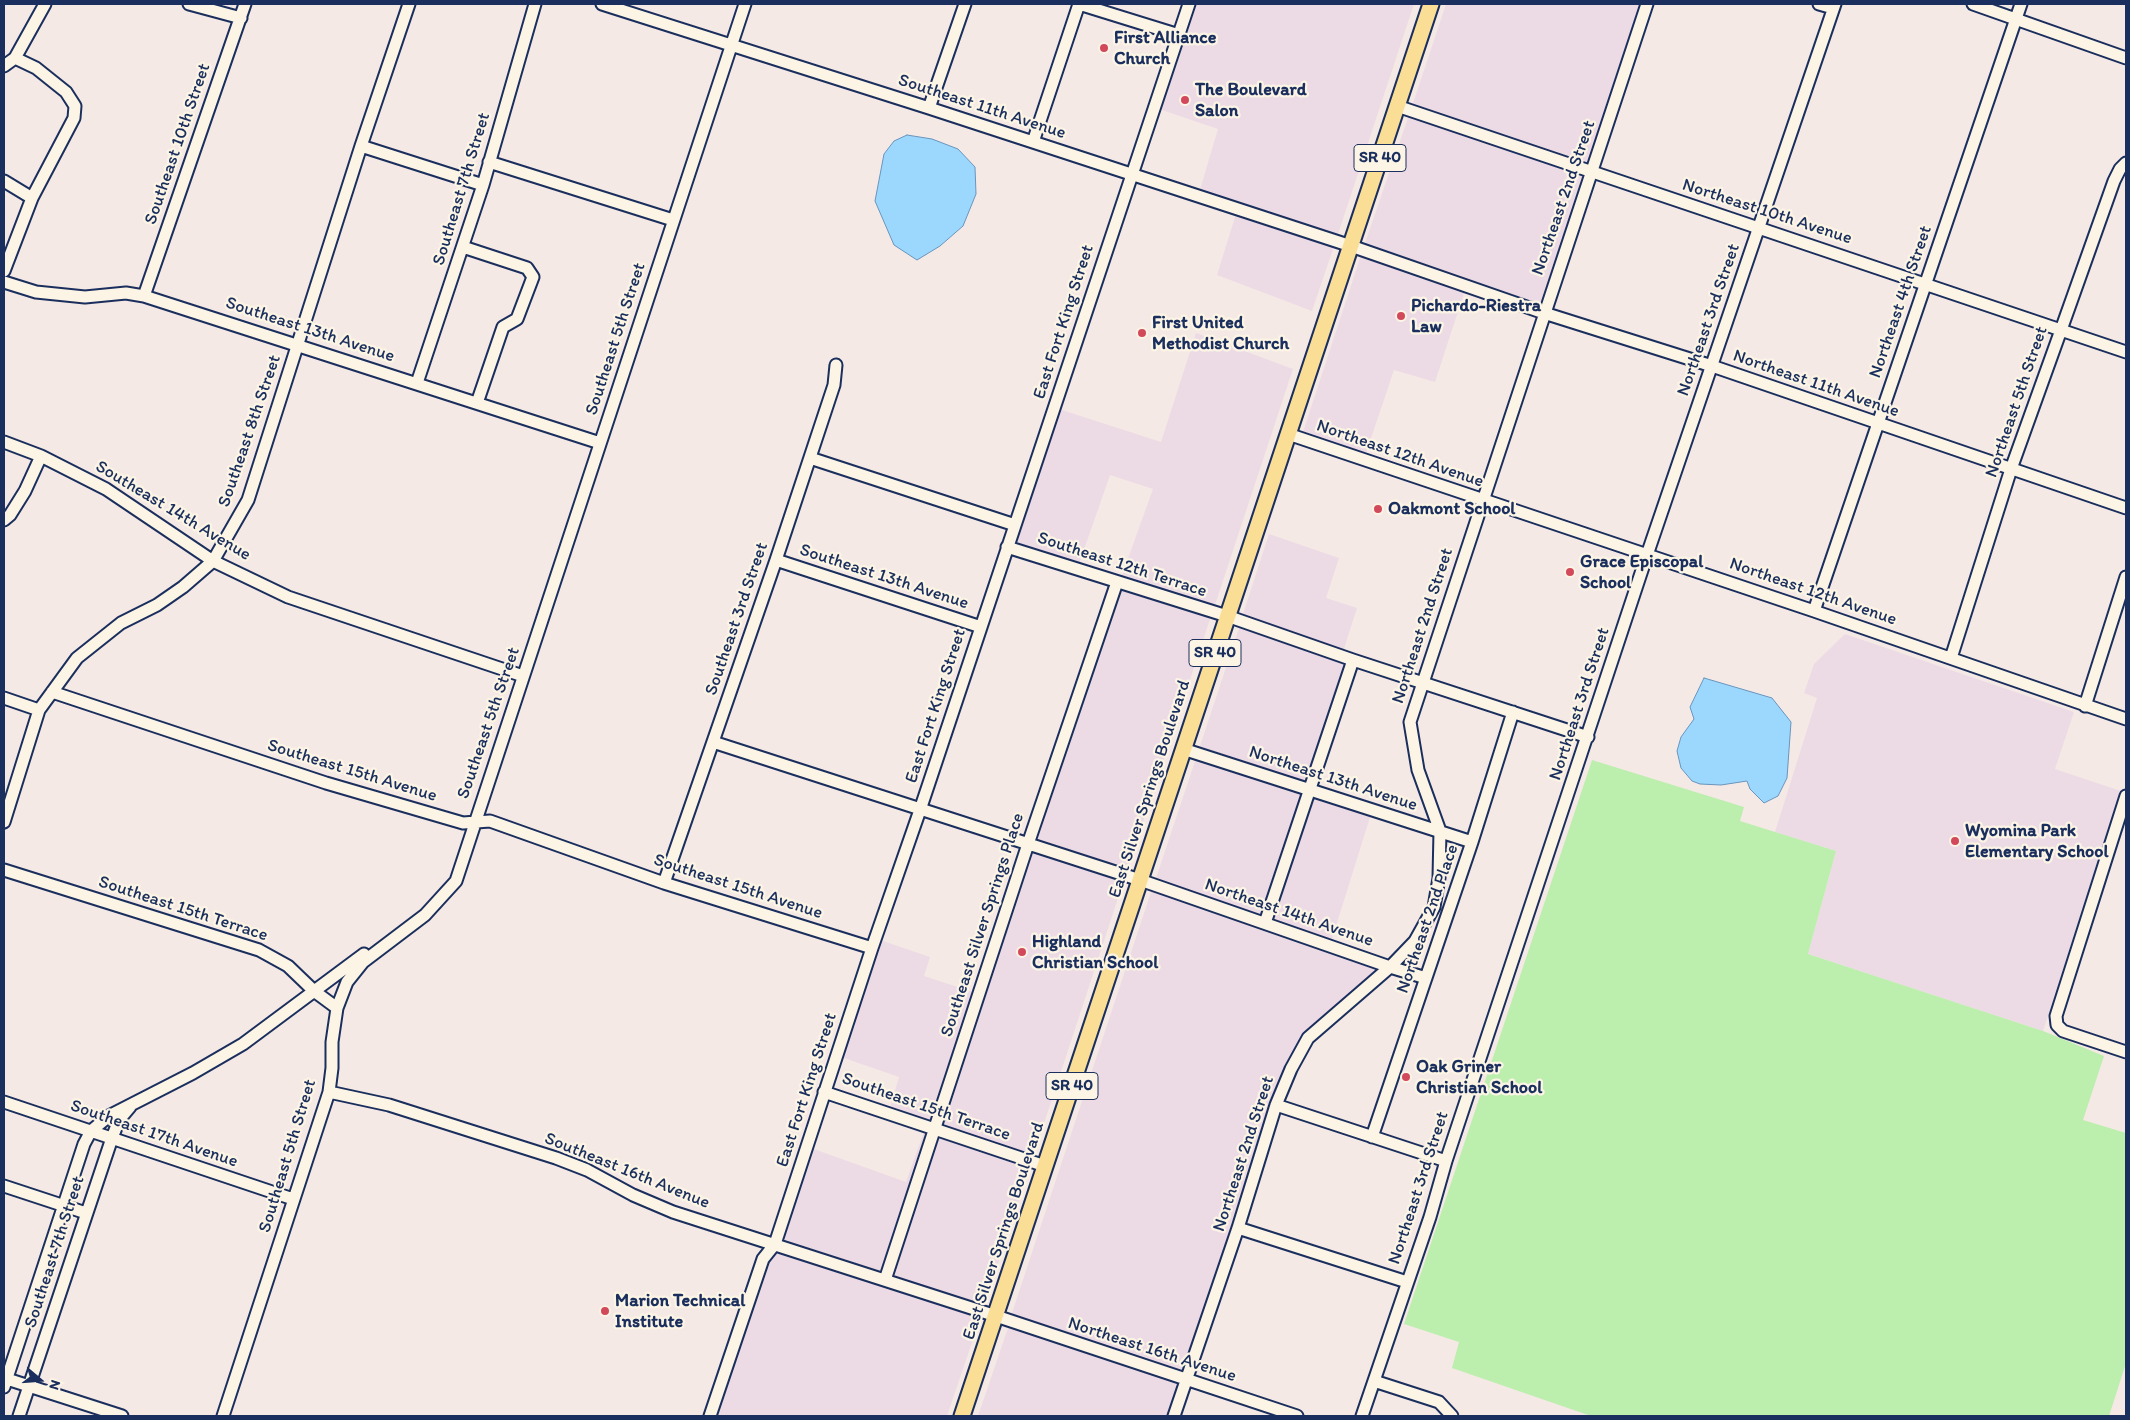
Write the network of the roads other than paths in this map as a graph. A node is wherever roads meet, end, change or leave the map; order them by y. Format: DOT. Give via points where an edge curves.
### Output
graph roads {
  1 [pos="45,4"];
  2 [pos="189,4"];
  3 [pos="245,4"];
  4 [pos="409,4"];
  5 [pos="535,4"];
  6 [pos="602,4"];
  7 [pos="745,4"];
  8 [pos="965,4"];
  9 [pos="1079,4"];
  10 [pos="1189,4"];
  11 [pos="1431,4"];
  12 [pos="1647,4"];
  13 [pos="1819,4"];
  14 [pos="1973,4"];
  15 [pos="2021,4"];
  16 [pos="1834,6"];
  17 [pos="241,18"];
  18 [pos="2016,18"];
  19 [pos="1178,35"];
  20 [pos="731,45"];
  21 [pos="15,58"];
  22 [pos="2126,58"];
  23 [pos="4,66"];
  24 [pos="1397,106"];
  25 [pos="929,108"];
  26 [pos="1032,142"];
  27 [pos="361,146"];
  28 [pos="490,162"];
  29 [pos="2126,163"];
  30 [pos="1591,173"];
  31 [pos="1132,176"];
  32 [pos="4,181"];
  33 [pos="483,185"];
  34 [pos="32,198"];
  35 [pos="673,220"];
  36 [pos="1760,228"];
  37 [pos="1351,246"];
  38 [pos="463,247"];
  39 [pos="4,271"];
  40 [pos="4,282"];
  41 [pos="1925,283"];
  42 [pos="144,296"];
  43 [pos="1544,313"];
  44 [pos="2061,330"];
  45 [pos="299,345"];
  46 [pos="2126,352"];
  47 [pos="836,365"];
  48 [pos="1712,366"];
  49 [pos="418,383"];
  50 [pos="477,403"];
  51 [pos="1878,424"];
  52 [pos="1288,434"];
  53 [pos="4,442"];
  54 [pos="600,443"];
  55 [pos="41,456"];
  56 [pos="810,458"];
  57 [pos="2011,470"];
  58 [pos="1482,500"];
  59 [pos="2126,508"];
  60 [pos="4,520"];
  61 [pos="1015,525"];
  62 [pos="1007,547"];
  63 [pos="1647,555"];
  64 [pos="776,560"];
  65 [pos="213,561"];
  66 [pos="2126,577"];
  67 [pos="1117,582"];
  68 [pos="1814,611"];
  69 [pos="1228,616"];
  70 [pos="981,627"];
  71 [pos="1951,658"];
  72 [pos="1353,660"];
  73 [pos="523,676"];
  74 [pos="1423,683"];
  75 [pos="52,692"];
  76 [pos="4,698"];
  77 [pos="2085,706"];
  78 [pos="39,710"];
  79 [pos="1513,712"];
  80 [pos="2126,719"];
  81 [pos="1588,737"];
  82 [pos="713,742"];
  83 [pos="1183,749"];
  84 [pos="1311,790"];
  85 [pos="2126,796"];
  86 [pos="920,810"];
  87 [pos="4,822"];
  88 [pos="473,823"];
  89 [pos="1440,831"];
  90 [pos="1472,842"];
  91 [pos="1028,844"];
  92 [pos="4,870"];
  93 [pos="1140,880"];
  94 [pos="664,883"];
  95 [pos="1435,903"];
  96 [pos="1450,908"];
  97 [pos="1265,923"];
  98 [pos="872,948"];
  99 [pos="378,950"];
  100 [pos="1390,967"];
  101 [pos="1426,978"];
  102 [pos="314,991"];
  103 [pos="337,1008"];
  104 [pos="2126,1052"];
  105 [pos="329,1092"];
  106 [pos="824,1092"];
  107 [pos="4,1102"];
  108 [pos="132,1103"];
  109 [pos="1276,1105"];
  110 [pos="935,1128"];
  111 [pos="91,1130"];
  112 [pos="1372,1137"];
  113 [pos="112,1138"];
  114 [pos="1446,1161"];
  115 [pos="1045,1166"];
  116 [pos="4,1186"];
  117 [pos="293,1199"];
  118 [pos="64,1204"];
  119 [pos="86,1213"];
  120 [pos="1238,1228"];
  121 [pos="775,1244"];
  122 [pos="885,1280"];
  123 [pos="1407,1282"];
  124 [pos="996,1316"];
  125 [pos="1186,1380"];
  126 [pos="1374,1380"];
  127 [pos="5,1382"];
  128 [pos="28,1386"];
  129 [pos="19,1416"];
  130 [pos="122,1416"];
  131 [pos="223,1416"];
  132 [pos="710,1416"];
  133 [pos="962,1416"];
  134 [pos="1174,1416"];
  135 [pos="1297,1416"];
  136 [pos="1362,1416"];
  137 [pos="1452,1416"];
  1 -- 21 [label="street"];
  2 -- 17 [label="street"];
  3 -- 17 [label="street, Southeast 10th Street"];
  4 -- 27 [label="street, Southeast 8th Street"];
  5 -- 28 [label="street, Southeast 7th Street"];
  6 -- 20 [label="street, Southeast 11th Avenue"];
  7 -- 20 [label="street, Southeast 5th Street"];
  8 -- 25 [label="street"];
  9 -- 19 [label="street"];
  9 -- 26 [label="street"];
  10 -- 19 [label="street, East Fort King Street"];
  11 -- 24 [label="main road, East Silver Springs Boulevard / SR 40"];
  12 -- 30 [label="street, Northeast 2nd Street"];
  13 -- 16 [label="street"];
  14 -- 18 [label="street"];
  15 -- 18 [label="street, Northeast 4th Street"];
  16 -- 36 [label="street, Northeast 3rd Street"];
  17 -- 42 [label="street, Southeast 10th Street"];
  18 -- 22 [label="street"];
  18 -- 41 [label="street, Northeast 4th Street"];
  19 -- 31 [label="street, East Fort King Street"];
  20 -- 25 [label="street, Southeast 11th Avenue"];
  20 -- 35 [label="street, Southeast 5th Street"];
  21 -- 23 [label="street"];
  21 -- 34 [label="street" via="36,68 66,92 74,106 74,118"];
  24 -- 30 [label="street, Northeast 10th Avenue"];
  24 -- 37 [label="main road, East Silver Springs Boulevard / SR 40"];
  25 -- 26 [label="street, Southeast 11th Avenue"];
  26 -- 31 [label="street, Southeast 11th Avenue"];
  27 -- 33 [label="street"];
  27 -- 45 [label="street, Southeast 8th Street"];
  28 -- 33 [label="street, Southeast 7th Street"];
  28 -- 35 [label="street"];
  29 -- 44 [label="street, Northeast 5th Street" via="2114,181"];
  30 -- 36 [label="street, Northeast 10th Avenue"];
  30 -- 43 [label="street, Northeast 2nd Street"];
  31 -- 37 [label="street, Southeast 11th Avenue"];
  31 -- 61 [label="street, East Fort King Street"];
  32 -- 34 [label="street"];
  33 -- 38 [label="street, Southeast 7th Street"];
  34 -- 39 [label="street"];
  35 -- 54 [label="street, Southeast 5th Street"];
  36 -- 41 [label="street, Northeast 10th Avenue"];
  36 -- 48 [label="street, Northeast 3rd Street"];
  37 -- 43 [label="street, Northeast 11th Avenue"];
  37 -- 52 [label="main road, East Silver Springs Boulevard / SR 40"];
  38 -- 49 [label="street, Southeast 7th Street"];
  38 -- 50 [label="street" via="527,268 533,277 518,320 503,327"];
  40 -- 42 [label="street, Southeast 13th Avenue" via="46,293 85,297 126,293"];
  41 -- 44 [label="street, Northeast 10th Avenue"];
  41 -- 51 [label="street, Northeast 4th Street"];
  42 -- 45 [label="street, Southeast 13th Avenue"];
  43 -- 48 [label="street, Northeast 11th Avenue"];
  43 -- 58 [label="street, Northeast 2nd Street"];
  44 -- 46 [label="street, Northeast 10th Avenue"];
  44 -- 57 [label="street, Northeast 5th Street"];
  45 -- 49 [label="street, Southeast 13th Avenue"];
  45 -- 65 [label="street, Southeast 8th Street" via="248,500"];
  47 -- 56 [label="street, Southeast 3rd Street" via="834,385"];
  48 -- 51 [label="street, Northeast 11th Avenue"];
  48 -- 63 [label="street, Northeast 3rd Street"];
  49 -- 50 [label="street, Southeast 13th Avenue"];
  50 -- 54 [label="street, Southeast 13th Avenue"];
  51 -- 57 [label="street, Northeast 11th Avenue"];
  51 -- 68 [label="street, Northeast 4th Street"];
  52 -- 58 [label="street, Northeast 12th Avenue"];
  52 -- 69 [label="main road, East Silver Springs Boulevard / SR 40"];
  53 -- 55 [label="street, Southeast 14th Avenue"];
  54 -- 73 [label="street, Southeast 5th Street"];
  55 -- 60 [label="street" via="25,491"];
  55 -- 65 [label="street, Southeast 14th Avenue" via="106,489"];
  56 -- 61 [label="street, Southeast 12th Terrace"];
  56 -- 64 [label="street, Southeast 3rd Street"];
  57 -- 59 [label="street, Northeast 11th Avenue"];
  57 -- 71 [label="street, Northeast 5th Street"];
  58 -- 63 [label="street, Northeast 12th Avenue"];
  58 -- 74 [label="street, Northeast 2nd Street"];
  61 -- 62 [label="street, East Fort King Street"];
  62 -- 67 [label="street, Southeast 12th Terrace"];
  62 -- 70 [label="street, East Fort King Street"];
  63 -- 68 [label="street, Northeast 12th Avenue"];
  63 -- 81 [label="street, Northeast 3rd Street"];
  64 -- 70 [label="street, Southeast 13th Avenue"];
  64 -- 82 [label="street, Southeast 3rd Street"];
  65 -- 73 [label="street, Southeast 14th Avenue" via="288,597"];
  65 -- 75 [label="street, Southeast 8th Street" via="164,601 121,623 77,658"];
  66 -- 77 [label="street"];
  67 -- 69 [label="street, Southeast 12th Terrace"];
  67 -- 91 [label="street, Southeast Silver Springs Place"];
  68 -- 71 [label="street, Northeast 12th Avenue"];
  69 -- 72 [label="street, Southeast 12th Terrace"];
  69 -- 83 [label="main road, East Silver Springs Boulevard / SR 40"];
  70 -- 86 [label="street, East Fort King Street"];
  71 -- 77 [label="street, Northeast 12th Avenue"];
  72 -- 74 [label="street, Southeast 12th Terrace"];
  72 -- 84 [label="street"];
  73 -- 88 [label="street, Southeast 5th Street"];
  74 -- 79 [label="street, Southeast 12th Terrace"];
  74 -- 89 [label="street, Northeast 2nd Street" via="1410,722 1418,770"];
  75 -- 78 [label="street, Southeast 8th Street"];
  75 -- 88 [label="street, Southeast 15th Avenue" via="326,783 463,823"];
  76 -- 78 [label="street"];
  77 -- 80 [label="street, Northeast 12th Avenue"];
  78 -- 87 [label="street, Southeast 8th Street"];
  79 -- 81 [label="street, Southeast 12th Terrace"];
  79 -- 90 [label="street, Northeast 2nd Place"];
  81 -- 114 [label="street, Northeast 3rd Street"];
  82 -- 86 [label="street"];
  82 -- 94 [label="street, Southeast 3rd Street"];
  83 -- 84 [label="street, Northeast 13th Avenue"];
  83 -- 93 [label="main road, East Silver Springs Boulevard / SR 40"];
  84 -- 89 [label="street, Northeast 13th Avenue"];
  84 -- 97 [label="street"];
  85 -- 104 [label="street" via="2058,1011 2057,1025 2063,1031"];
  86 -- 91 [label="street"];
  86 -- 98 [label="street, East Fort King Street"];
  88 -- 94 [label="street, Southeast 15th Avenue" via="490,821"];
  88 -- 99 [label="street, Southeast 5th Street" via="456,881 426,915"];
  89 -- 90 [label="street, Northeast 13th Avenue"];
  89 -- 95 [label="street, Northeast 2nd Street" via="1440,878"];
  90 -- 96 [label="street, Northeast 2nd Place"];
  91 -- 93 [label="street"];
  91 -- 110 [label="street, Southeast Silver Springs Place"];
  92 -- 102 [label="street, Southeast 15th Terrace" via="259,950 288,966"];
  93 -- 97 [label="street, Northeast 14th Avenue"];
  93 -- 115 [label="main road, East Silver Springs Boulevard / SR 40"];
  94 -- 98 [label="street, Southeast 15th Avenue"];
  95 -- 96 [label="street"];
  95 -- 100 [label="street, Northeast 2nd Street" via="1416,941"];
  96 -- 101 [label="street, Northeast 2nd Place"];
  97 -- 100 [label="street, Northeast 14th Avenue"];
  98 -- 106 [label="street, East Fort King Street"];
  99 -- 102 [label="street, Southeast 7th Street" via="362,955"];
  99 -- 103 [label="street, Southeast 5th Street" via="347,982"];
  100 -- 101 [label="street, Northeast 14th Avenue"];
  100 -- 109 [label="street, Northeast 2nd Street" via="1308,1038"];
  101 -- 112 [label="street, Northeast 2nd Place"];
  102 -- 103 [label="street, Southeast 15th Terrace"];
  102 -- 108 [label="street, Southeast 7th Street" via="243,1044"];
  103 -- 105 [label="street, Southeast 5th Street"];
  105 -- 117 [label="street, Southeast 5th Street"];
  105 -- 121 [label="street, Southeast 16th Avenue" via="389,1105 556,1158 673,1212"];
  106 -- 110 [label="street, Southeast 15th Terrace"];
  106 -- 121 [label="street, East Fort King Street"];
  107 -- 111 [label="street, Southeast 17th Avenue"];
  108 -- 111 [label="street, Southeast 7th Street"];
  108 -- 113 [label="street, Southeast 7th Street" via="119,1120"];
  109 -- 112 [label="street"];
  109 -- 120 [label="street, Northeast 2nd Street"];
  110 -- 115 [label="street, Southeast 15th Terrace"];
  110 -- 122 [label="street, Southeast Silver Springs Place"];
  111 -- 113 [label="street, Southeast 17th Avenue"];
  111 -- 118 [label="street, Southeast 7th Street"];
  112 -- 114 [label="street"];
  113 -- 117 [label="street, Southeast 17th Avenue"];
  113 -- 119 [label="street, Southeast 7th Street"];
  114 -- 123 [label="street, Northeast 3rd Street"];
  115 -- 124 [label="main road, East Silver Springs Boulevard / SR 40"];
  116 -- 118 [label="street"];
  117 -- 131 [label="street, Southeast 5th Street"];
  118 -- 119 [label="street"];
  118 -- 127 [label="street, Southeast 7th Street"];
  119 -- 128 [label="street, Southeast 7th Street"];
  120 -- 123 [label="street"];
  120 -- 125 [label="street, Northeast 2nd Street"];
  121 -- 122 [label="street, Southeast 16th Avenue"];
  121 -- 132 [label="street, East Fort King Street" via="763,1259"];
  122 -- 124 [label="street, Southeast 16th Avenue"];
  123 -- 126 [label="street, Northeast 3rd Street"];
  124 -- 125 [label="street, Northeast 16th Avenue"];
  124 -- 133 [label="main road, East Silver Springs Boulevard / SR 40"];
  125 -- 134 [label="street, Northeast 2nd Street"];
  125 -- 135 [label="street, Northeast 16th Avenue"];
  126 -- 136 [label="street, Northeast 3rd Street"];
  126 -- 137 [label="street" via="1439,1402"];
  127 -- 128 [label="street"];
  128 -- 129 [label="street, Southeast 7th Street"];
  128 -- 130 [label="street"];
}
